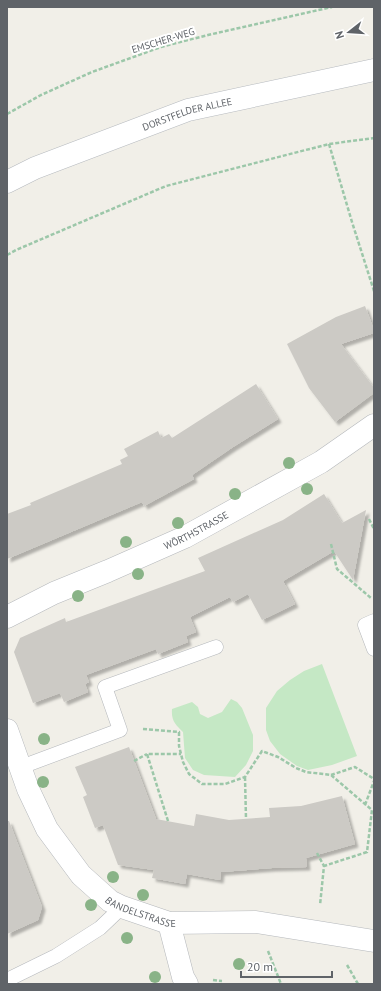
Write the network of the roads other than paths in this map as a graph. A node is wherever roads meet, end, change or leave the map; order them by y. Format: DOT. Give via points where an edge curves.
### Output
graph roads {
  1 [pos="374,70"];
  2 [pos="7,182"];
  3 [pos="374,425"];
  4 [pos="7,617"];
  5 [pos="374,621"];
  6 [pos="216,647"];
  7 [pos="374,649"];
  8 [pos="7,730"];
  9 [pos="21,767"];
  10 [pos="122,907"];
  11 [pos="169,923"];
  12 [pos="374,941"];
  13 [pos="7,980"];
  14 [pos="187,984"];
  1 -- 2 [label="street, DORSTFELDER ALLEE" via="188,110 35,168"];
  3 -- 4 [label="street, WÖRTHSTRASSE" via="321,462 185,537 54,593"];
  5 -- 7 [label="lane" via="365,625"];
  6 -- 9 [label="lane" via="105,687 120,730"];
  8 -- 9 [label="street, BANDELSTRASSE"];
  9 -- 10 [label="street, BANDELSTRASSE" via="28,789 47,829 81,875 110,901"];
  10 -- 11 [label="street, BANDELSTRASSE"];
  10 -- 13 [label="lane" via="100,928 62,952"];
  11 -- 12 [label="street, BANDELSTRASSE" via="256,922"];
  11 -- 14 [label="street"];
}
